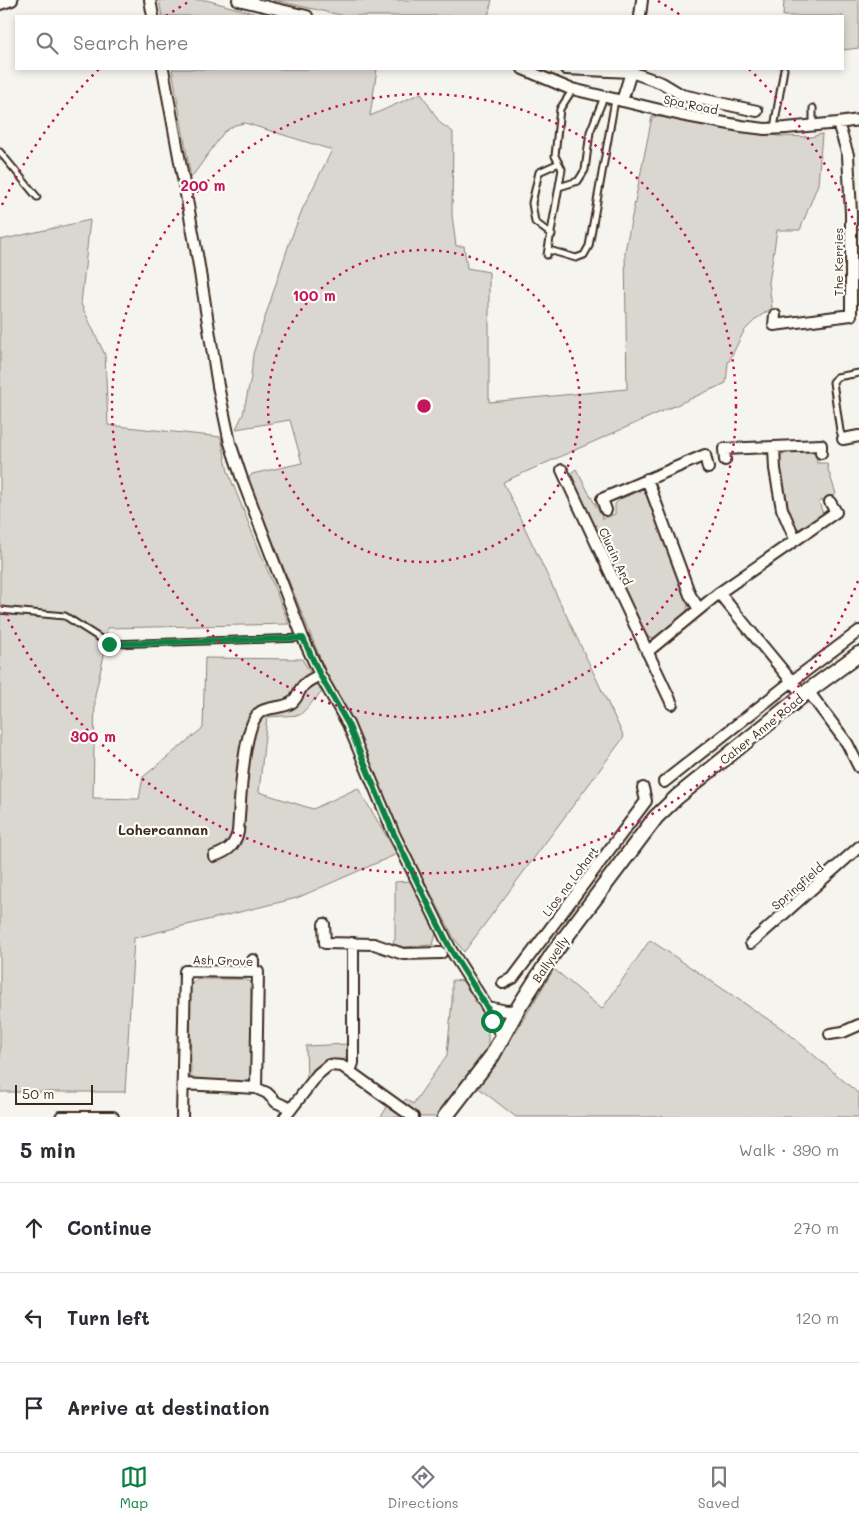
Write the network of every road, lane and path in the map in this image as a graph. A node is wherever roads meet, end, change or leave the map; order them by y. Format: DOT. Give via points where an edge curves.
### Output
graph roads {
  1 [pos="12,0"];
  2 [pos="150,0"];
  3 [pos="238,0"];
  4 [pos="642,0"];
  5 [pos="0,4"];
  6 [pos="154,15"];
  7 [pos="303,15"];
  8 [pos="640,15"];
  9 [pos="163,70"];
  10 [pos="526,70"];
  11 [pos="632,70"];
  12 [pos="784,70"];
  13 [pos="573,89"];
  14 [pos="604,97"];
  15 [pos="619,100"];
  16 [pos="813,108"];
  17 [pos="757,111"];
  18 [pos="859,112"];
  19 [pos="854,120"];
  20 [pos="838,123"];
  21 [pos="813,126"];
  22 [pos="774,129"];
  23 [pos="0,152"];
  24 [pos="558,163"];
  25 [pos="559,186"];
  26 [pos="37,196"];
  27 [pos="552,235"];
  28 [pos="855,314"];
  29 [pos="775,315"];
  30 [pos="859,373"];
  31 [pos="859,436"];
  32 [pos="843,439"];
  33 [pos="774,448"];
  34 [pos="821,453"];
  35 [pos="725,460"];
  36 [pos="708,468"];
  37 [pos="562,470"];
  38 [pos="647,478"];
  39 [pos="830,502"];
  40 [pos="606,510"];
  41 [pos="795,539"];
  42 [pos="719,593"];
  43 [pos="699,608"];
  44 [pos="0,610"];
  45 [pos="859,631"];
  46 [pos="303,638"];
  47 [pos="647,652"];
  48 [pos="859,654"];
  49 [pos="320,675"];
  50 [pos="791,682"];
  51 [pos="805,693"];
  52 [pos="672,704"];
  53 [pos="859,767"];
  54 [pos="664,782"];
  55 [pos="643,788"];
  56 [pos="665,808"];
  57 [pos="859,847"];
  58 [pos="214,856"];
  59 [pos="582,885"];
  60 [pos="597,896"];
  61 [pos="324,924"];
  62 [pos="751,942"];
  63 [pos="353,943"];
  64 [pos="441,953"];
  65 [pos="253,960"];
  66 [pos="253,972"];
  67 [pos="503,983"];
  68 [pos="487,1007"];
  69 [pos="517,1010"];
  70 [pos="859,1025"];
  71 [pos="830,1034"];
  72 [pos="503,1036"];
  73 [pos="350,1071"];
  74 [pos="183,1084"];
  75 [pos="256,1088"];
  76 [pos="288,1113"];
  77 [pos="61,1117"];
  78 [pos="113,1117"];
  79 [pos="182,1117"];
  80 [pos="413,1117"];
  81 [pos="445,1117"];
  1 -- 5 [label="street"];
  2 -- 6 [label="street"];
  3 -- 7 [label="street"];
  4 -- 8 [label="street"];
  9 -- 46 [label="street" via="230,443"];
  10 -- 13 [label="street, Spa Road"];
  11 -- 15 [label="street"];
  11 -- 17 [label="street" via="682,95"];
  12 -- 22 [label="lane"];
  13 -- 14 [label="street, Spa Road"];
  13 -- 24 [label="lane" via="560,109 555,156"];
  14 -- 15 [label="street, Spa Road"];
  14 -- 25 [label="lane" via="590,132 585,170 578,181"];
  15 -- 22 [label="street, Spa Road" via="682,115"];
  15 -- 27 [label="lane" via="584,255 576,258 548,252"];
  16 -- 21 [label="lane"];
  18 -- 19 [label="street"];
  19 -- 20 [label="street, Spa Road"];
  20 -- 21 [label="street, Spa Road"];
  20 -- 28 [label="street, The Kerries" via="848,155"];
  21 -- 22 [label="street, Spa Road"];
  23 -- 26 [label="lane"];
  24 -- 25 [label="lane" via="562,169"];
  24 -- 27 [label="lane" via="539,172 532,202 535,222"];
  25 -- 27 [label="lane"];
  28 -- 29 [label="street, The Kerries" via="774,325"];
  30 -- 32 [label="lane" via="836,377 833,382"];
  31 -- 32 [label="street"];
  33 -- 34 [label="street" via="821,445"];
  33 -- 35 [label="street" via="724,449"];
  33 -- 41 [label="street" via="782,509"];
  36 -- 38 [label="street, Cluain Ard" via="705,455"];
  37 -- 47 [label="street, Cluain Ard"];
  38 -- 40 [label="street, Cluain Ard" via="602,499"];
  38 -- 43 [label="street" via="690,595"];
  39 -- 41 [label="street" via="836,512"];
  41 -- 42 [label="street"];
  42 -- 43 [label="street"];
  42 -- 50 [label="street"];
  43 -- 47 [label="street"];
  44 -- 46 [label="lane" via="65,616 109,644"];
  45 -- 50 [label="street"];
  46 -- 49 [label="street"];
  47 -- 52 [label="street, Cluain Ard"];
  48 -- 51 [label="street, Caher Anne Road"];
  49 -- 58 [label="street" via="304,684 290,704 264,710 252,721 244,760 236,841"];
  49 -- 68 [label="street" via="348,724 393,832 447,942"];
  50 -- 51 [label="street"];
  50 -- 54 [label="street"];
  51 -- 53 [label="street" via="847,743"];
  51 -- 56 [label="street, Caher Anne Road"];
  55 -- 59 [label="street, Lios na Lohart" via="646,801"];
  56 -- 60 [label="street, Ballyvelly"];
  57 -- 62 [label="street, Springfield"];
  59 -- 60 [label="street"];
  59 -- 67 [label="street, Lios na Lohart" via="513,978"];
  60 -- 69 [label="street, Ballyvelly" via="552,955"];
  61 -- 63 [label="street" via="325,943"];
  63 -- 64 [label="street" via="374,944 403,954"];
  63 -- 73 [label="street" via="354,1063"];
  65 -- 66 [label="street"];
  66 -- 74 [label="street, Ash Grove" via="186,971"];
  66 -- 75 [label="street, Ash Grove" via="258,972"];
  68 -- 69 [label="street"];
  68 -- 72 [label="street"];
  69 -- 72 [label="street, Ballyvelly"];
  70 -- 71 [label="street"];
  72 -- 81 [label="street, Ballyvelly" via="492,1056"];
  73 -- 76 [label="street" via="342,1066 329,1065 318,1074"];
  73 -- 80 [label="street"];
  74 -- 75 [label="street"];
  74 -- 79 [label="street, Ash Grove"];
  75 -- 76 [label="street" via="267,1093"];
  77 -- 78 [label="street"];
}
